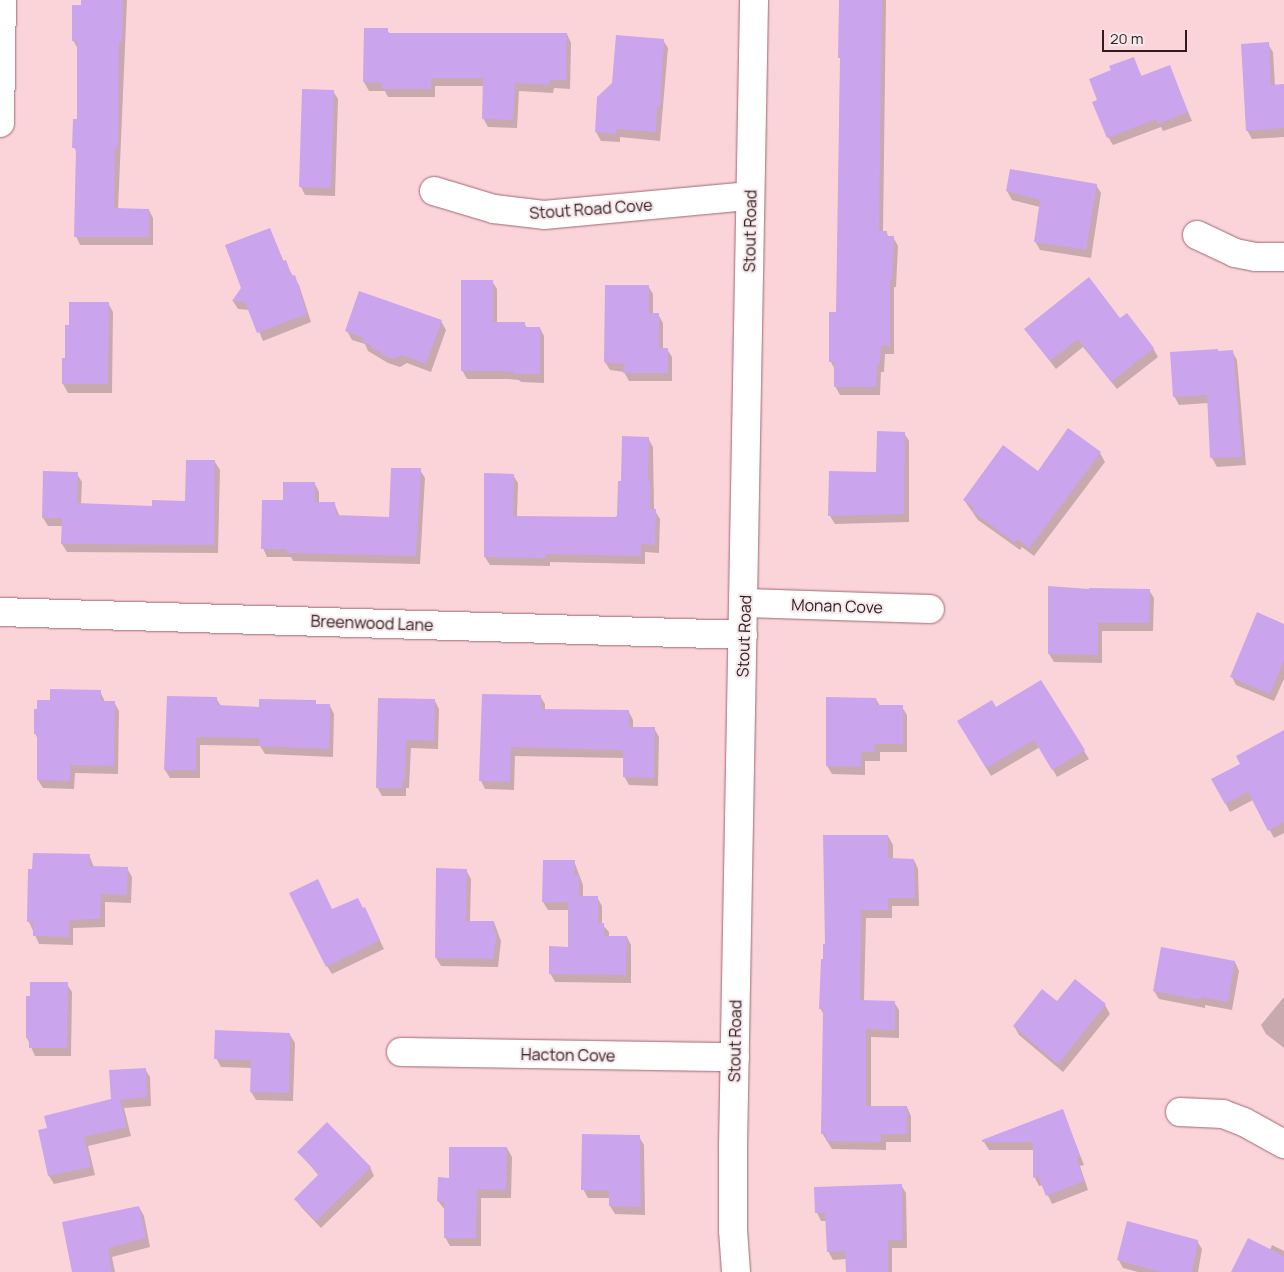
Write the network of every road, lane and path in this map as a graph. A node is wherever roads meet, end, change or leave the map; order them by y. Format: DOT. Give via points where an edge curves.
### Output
graph roads {
  1 [pos="2,0"];
  2 [pos="754,0"];
  3 [pos="0,123"];
  4 [pos="434,191"];
  5 [pos="750,196"];
  6 [pos="1197,235"];
  7 [pos="1284,257"];
  8 [pos="745,603"];
  9 [pos="930,609"];
  10 [pos="0,612"];
  11 [pos="743,634"];
  12 [pos="402,1052"];
  13 [pos="735,1057"];
  14 [pos="1180,1112"];
  15 [pos="1284,1144"];
  16 [pos="736,1272"];
  1 -- 3 [label="street"];
  2 -- 5 [label="street, Stout Road"];
  4 -- 5 [label="street, Stout Road Cove" via="494,209 544,214"];
  5 -- 8 [label="street, Stout Road"];
  6 -- 7 [label="street" via="1235,253"];
  8 -- 9 [label="street, Monan Cove"];
  8 -- 11 [label="street, Stout Road"];
  10 -- 11 [label="street, Breenwood Lane"];
  11 -- 13 [label="street, Stout Road"];
  12 -- 13 [label="street, Hacton Cove"];
  13 -- 16 [label="street, Stout Road" via="733,1230"];
  14 -- 15 [label="street" via="1223,1114"];
}
